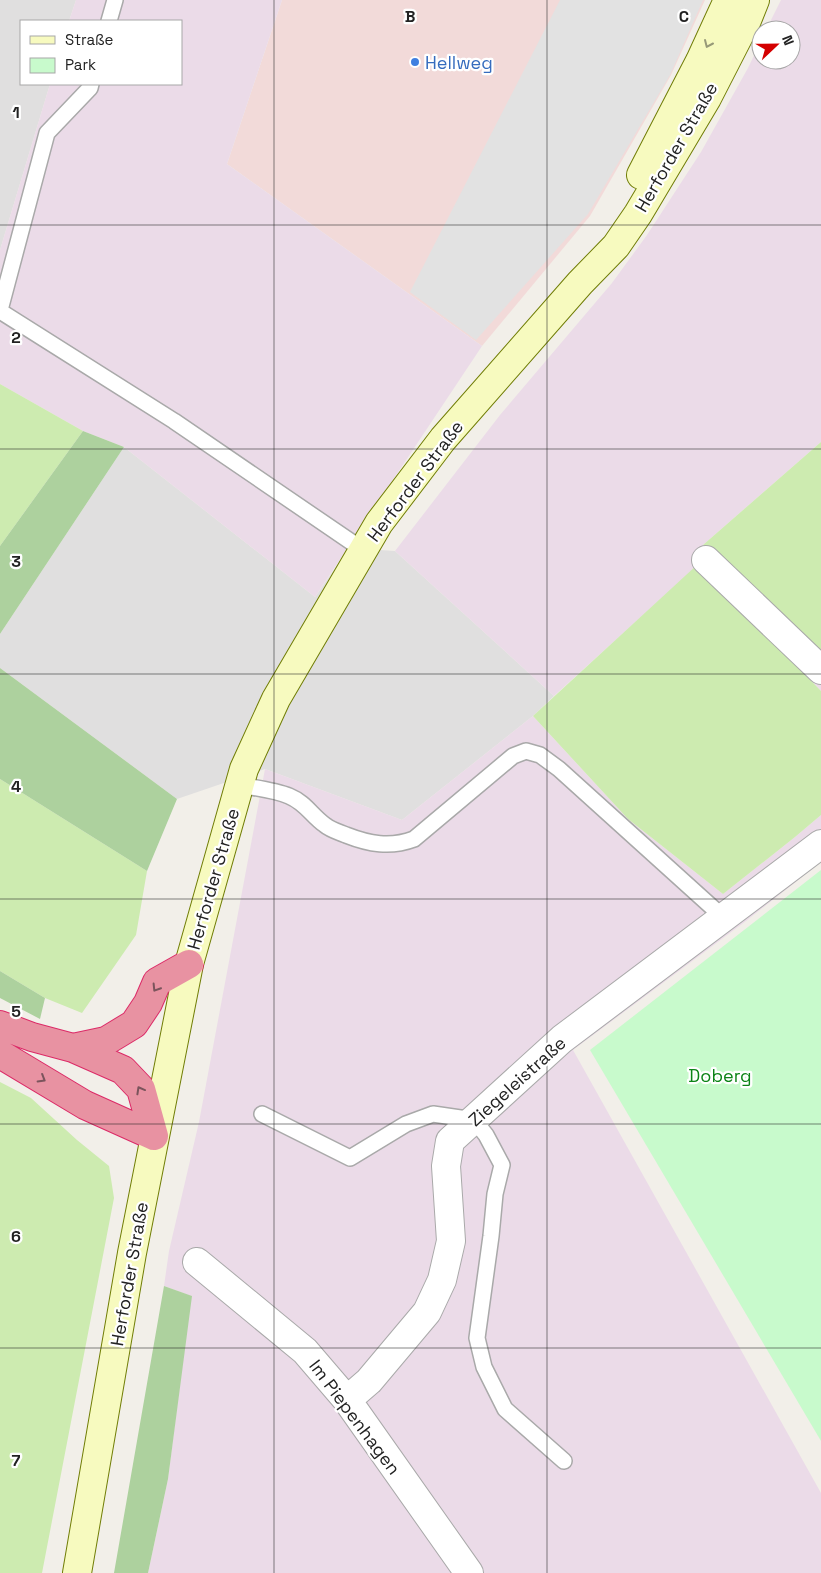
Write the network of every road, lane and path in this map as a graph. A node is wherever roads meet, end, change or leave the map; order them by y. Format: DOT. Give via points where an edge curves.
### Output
graph roads {
  1 [pos="115,0"];
  2 [pos="728,0"];
  3 [pos="755,0"];
  4 [pos="109,20"];
  5 [pos="91,85"];
  6 [pos="580,283"];
  7 [pos="0,311"];
  8 [pos="363,550"];
  9 [pos="706,560"];
  10 [pos="821,670"];
  11 [pos="240,785"];
  12 [pos="821,844"];
  13 [pos="724,918"];
  14 [pos="189,964"];
  15 [pos="0,1025"];
  16 [pos="73,1048"];
  17 [pos="0,1054"];
  18 [pos="262,1114"];
  19 [pos="474,1120"];
  20 [pos="154,1136"];
  21 [pos="197,1262"];
  22 [pos="347,1400"];
  23 [pos="564,1461"];
  24 [pos="77,1573"];
  25 [pos="469,1573"];
  1 -- 4 [label="lane"];
  2 -- 6 [label="main road, Herforder Straße, one-way" via="640,178"];
  3 -- 6 [label="main road, Herforder Straße" via="707,98 638,214 616,246"];
  5 -- 7 [label="lane" via="47,133"];
  6 -- 8 [label="main road, Herforder Straße" via="443,439 379,523"];
  7 -- 8 [label="lane" via="174,422"];
  8 -- 11 [label="main road, Herforder Straße" via="276,699"];
  9 -- 10 [label="street"];
  11 -- 13 [label="lane" via="288,795 303,803 324,825 360,841 402,844 414,839 513,756 526,751 540,755 559,769"];
  11 -- 14 [label="main road, Herforder Straße"];
  12 -- 13 [label="street, Ziegeleistraße"];
  13 -- 19 [label="street, Ziegeleistraße" via="562,1039"];
  14 -- 16 [label="highway, one-way" via="157,982 134,1024 106,1041"];
  14 -- 20 [label="main road, Herforder Straße"];
  15 -- 16 [label="highway"];
  20 -- 16 [label="highway, one-way" via="141,1089 123,1070"];
  17 -- 20 [label="highway, one-way" via="85,1105"];
  18 -- 19 [label="lane" via="350,1158 406,1124 433,1114"];
  19 -- 22 [label="street, Ziegeleistraße" via="450,1141 446,1166 451,1241 442,1280 427,1312 399,1348"];
  19 -- 23 [label="lane" via="502,1165 495,1194 477,1338 484,1367 506,1409"];
  20 -- 24 [label="main road, Herforder Straße"];
  21 -- 22 [label="street, Im Piepenhagen" via="305,1351"];
  22 -- 25 [label="street, Im Piepenhagen"];
}
